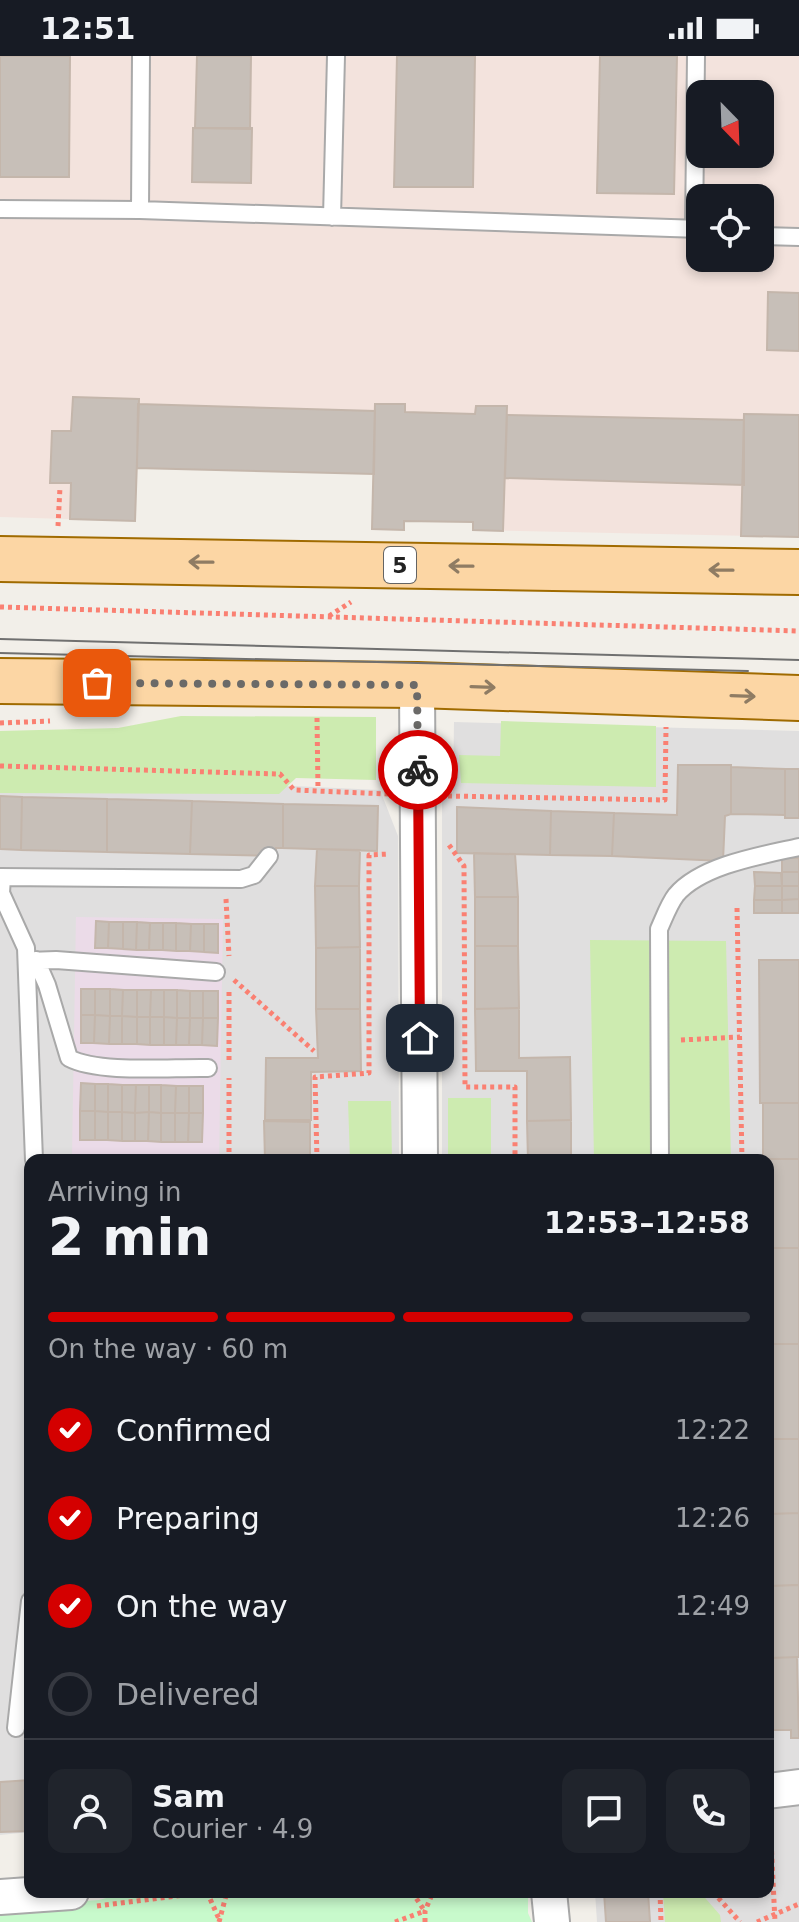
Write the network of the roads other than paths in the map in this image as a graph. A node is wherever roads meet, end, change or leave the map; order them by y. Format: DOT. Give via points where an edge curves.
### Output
graph roads {
  1 [pos="141,56"];
  2 [pos="336,56"];
  3 [pos="696,56"];
  4 [pos="697,184"];
  5 [pos="0,209"];
  6 [pos="140,210"];
  7 [pos="332,217"];
  8 [pos="686,229"];
  9 [pos="774,236"];
  10 [pos="799,237"];
  11 [pos="0,559"];
  12 [pos="799,572"];
  13 [pos="0,681"];
  14 [pos="417,685"];
  15 [pos="799,698"];
  16 [pos="799,847"];
  17 [pos="269,856"];
  18 [pos="1,877"];
  19 [pos="31,960"];
  20 [pos="225,970"];
  21 [pos="208,1068"];
  22 [pos="34,1154"];
  23 [pos="420,1154"];
  24 [pos="660,1154"];
  25 [pos="24,1655"];
  26 [pos="16,1728"];
  27 [pos="799,1787"];
  28 [pos="774,1800"];
  29 [pos="0,1897"];
  30 [pos="24,1898"];
  31 [pos="42,1898"];
  32 [pos="550,1898"];
  33 [pos="84,1899"];
  34 [pos="552,1922"];
  1 -- 6 [label="lane"];
  2 -- 7 [label="lane"];
  3 -- 4 [label="lane"];
  5 -- 6 [label="lane"];
  6 -- 7 [label="lane"];
  7 -- 8 [label="lane"];
  9 -- 10 [label="lane"];
  12 -- 11 [label="main road, 5, one-way"];
  13 -- 14 [label="main road"];
  14 -- 15 [label="main road, one-way"];
  14 -- 23 [label="street"];
  16 -- 24 [label="lane" via="737,862 696,879 676,895 659,929"];
  17 -- 18 [label="lane" via="254,875 241,879"];
  18 -- 19 [label="lane" via="1,893"];
  19 -- 20 [label="lane"];
  19 -- 21 [label="lane" via="47,985 69,1058 121,1067"];
  19 -- 22 [label="lane"];
  25 -- 26 [label="lane"];
  27 -- 28 [label="street"];
  29 -- 30 [label="street"];
  31 -- 33 [label="street"];
  32 -- 34 [label="street"];
}
